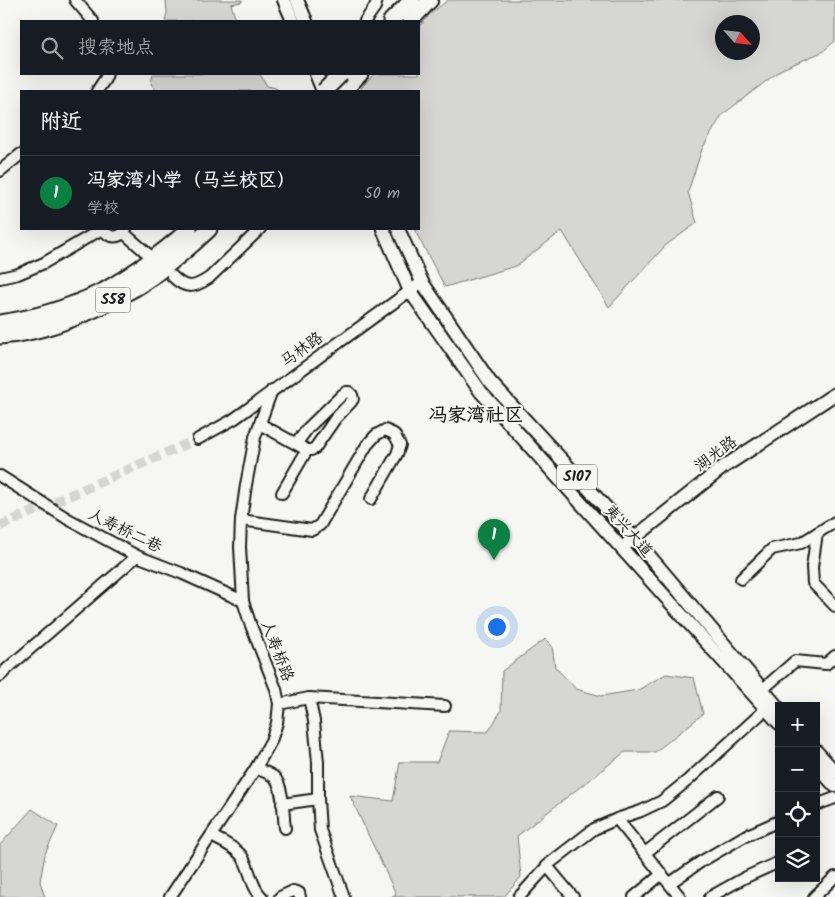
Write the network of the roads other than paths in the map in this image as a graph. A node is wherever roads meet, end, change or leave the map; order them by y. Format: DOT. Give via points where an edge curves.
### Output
graph roads {
  1 [pos="75,0"];
  2 [pos="284,0"];
  3 [pos="297,0"];
  4 [pos="377,0"];
  5 [pos="412,0"];
  6 [pos="430,0"];
  7 [pos="92,20"];
  8 [pos="293,20"];
  9 [pos="306,20"];
  10 [pos="367,20"];
  11 [pos="392,20"];
  12 [pos="411,20"];
  13 [pos="106,75"];
  14 [pos="316,75"];
  15 [pos="330,75"];
  16 [pos="340,75"];
  17 [pos="359,75"];
  18 [pos="98,90"];
  19 [pos="324,90"];
  20 [pos="325,90"];
  21 [pos="337,90"];
  22 [pos="345,90"];
  23 [pos="20,155"];
  24 [pos="0,171"];
  25 [pos="100,230"];
  26 [pos="103,230"];
  27 [pos="188,230"];
  28 [pos="208,230"];
  29 [pos="259,230"];
  30 [pos="383,230"];
  31 [pos="398,230"];
  32 [pos="125,231"];
  33 [pos="148,254"];
  34 [pos="172,276"];
  35 [pos="0,278"];
  36 [pos="422,282"];
  37 [pos="410,291"];
  38 [pos="0,324"];
  39 [pos="0,336"];
  40 [pos="272,390"];
  41 [pos="835,394"];
  42 [pos="260,424"];
  43 [pos="198,438"];
  44 [pos="296,444"];
  45 [pos="307,450"];
  46 [pos="0,476"];
  47 [pos="282,493"];
  48 [pos="371,499"];
  49 [pos="241,520"];
  50 [pos="835,522"];
  51 [pos="817,533"];
  52 [pos="634,538"];
  53 [pos="622,548"];
  54 [pos="138,556"];
  55 [pos="741,579"];
  56 [pos="244,601"];
  57 [pos="835,606"];
  58 [pos="835,656"];
  59 [pos="0,676"];
  60 [pos="762,690"];
  61 [pos="309,698"];
  62 [pos="279,704"];
  63 [pos="444,706"];
  64 [pos="773,709"];
  65 [pos="820,755"];
  66 [pos="256,768"];
  67 [pos="820,769"];
  68 [pos="835,772"];
  69 [pos="835,786"];
  70 [pos="718,796"];
  71 [pos="835,798"];
  72 [pos="318,800"];
  73 [pos="282,804"];
  74 [pos="820,804"];
  75 [pos="616,819"];
  76 [pos="775,822"];
  77 [pos="285,828"];
  78 [pos="211,836"];
  79 [pos="645,853"];
  80 [pos="775,864"];
  81 [pos="547,866"];
  82 [pos="662,874"];
  83 [pos="835,877"];
  84 [pos="670,884"];
  85 [pos="722,894"];
  86 [pos="170,897"];
  87 [pos="262,897"];
  88 [pos="280,897"];
  89 [pos="300,897"];
  90 [pos="344,897"];
  91 [pos="519,897"];
  92 [pos="573,897"];
  93 [pos="634,897"];
  94 [pos="680,897"];
  95 [pos="710,897"];
  96 [pos="814,897"];
  1 -- 7 [label="street"];
  2 -- 8 [label="main road"];
  3 -- 9 [label="main road"];
  4 -- 10 [label="street"];
  5 -- 11 [label="highway"];
  6 -- 12 [label="highway"];
  13 -- 18 [label="street"];
  14 -- 19 [label="main road"];
  15 -- 21 [label="main road"];
  16 -- 20 [label="highway, bridge"];
  17 -- 22 [label="highway"];
  23 -- 24 [label="street"];
  25 -- 35 [label="street" via="44,264"];
  26 -- 32 [label="street" via="112,237"];
  27 -- 38 [label="highway, S58" via="100,293 60,309"];
  28 -- 39 [label="highway, S58" via="140,285 97,308 53,326"];
  29 -- 34 [label="street" via="200,284 188,286"];
  30 -- 37 [label="main road, 夷兴大道"];
  31 -- 36 [label="main road, 夷兴大道 / S107"];
  32 -- 33 [label="street"];
  36 -- 37 [label="street, 马林路"];
  36 -- 52 [label="main road, 夷兴大道 / S107" via="490,382"];
  37 -- 40 [label="street, 马林路"];
  37 -- 53 [label="main road, 夷兴大道" via="481,392"];
  40 -- 42 [label="street, 人寿桥路"];
  40 -- 43 [label="street, 马林路" via="234,419"];
  41 -- 52 [label="main road, 湖光路" via="722,468"];
  42 -- 44 [label="street"];
  42 -- 49 [label="street, 人寿桥路"];
  44 -- 45 [label="street"];
  44 -- 45 [label="street" via="315,420 349,392 353,398 351,402 315,448"];
  45 -- 47 [label="street"];
  46 -- 54 [label="street, 人寿桥二巷" via="68,519"];
  48 -- 49 [label="street" via="400,445 394,434 385,430 367,445 320,525 312,530"];
  49 -- 56 [label="street, 人寿桥路"];
  50 -- 51 [label="street"];
  51 -- 55 [label="street" via="801,542 772,549"];
  51 -- 57 [label="street" via="813,583"];
  52 -- 53 [label="main road, 湖光路"];
  52 -- 60 [label="main road, 夷兴大道 / S107"];
  53 -- 64 [label="main road, 夷兴大道"];
  54 -- 56 [label="street, 人寿桥二巷"];
  54 -- 59 [label="street"];
  56 -- 62 [label="street, 人寿桥路"];
  58 -- 60 [label="street" via="826,664 795,661"];
  60 -- 64 [label="main road, 夷兴大道 / S107"];
  61 -- 62 [label="street"];
  61 -- 63 [label="street"];
  61 -- 72 [label="street" via="318,762"];
  62 -- 66 [label="street, 人寿桥路" via="271,741"];
  64 -- 75 [label="street" via="662,800"];
  65 -- 68 [label="main road"];
  66 -- 73 [label="street" via="276,779"];
  66 -- 78 [label="street, 人寿桥路"];
  67 -- 69 [label="main road"];
  70 -- 79 [label="street"];
  71 -- 74 [label="street"];
  72 -- 73 [label="street"];
  72 -- 90 [label="street" via="320,830"];
  73 -- 77 [label="street"];
  75 -- 79 [label="street"];
  75 -- 81 [label="street" via="594,829"];
  76 -- 84 [label="street" via="710,856"];
  78 -- 86 [label="street, 人寿桥路"];
  78 -- 87 [label="street" via="242,856"];
  79 -- 82 [label="street"];
  80 -- 85 [label="street" via="744,878"];
  81 -- 91 [label="street"];
  81 -- 92 [label="street"];
  82 -- 84 [label="street"];
  82 -- 93 [label="street"];
  83 -- 96 [label="street"];
  84 -- 94 [label="street"];
  85 -- 95 [label="street"];
  88 -- 89 [label="street" via="293,891"];
}
